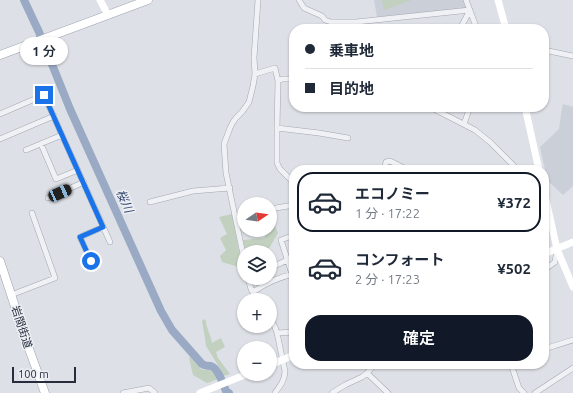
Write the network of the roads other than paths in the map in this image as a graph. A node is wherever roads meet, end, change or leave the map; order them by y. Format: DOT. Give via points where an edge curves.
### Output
graph roads {
  1 [pos="100,0"];
  2 [pos="148,0"];
  3 [pos="258,0"];
  4 [pos="299,0"];
  5 [pos="466,0"];
  6 [pos="498,0"];
  7 [pos="470,10"];
  8 [pos="108,15"];
  9 [pos="463,24"];
  10 [pos="475,24"];
  11 [pos="505,24"];
  12 [pos="549,51"];
  13 [pos="0,55"];
  14 [pos="573,56"];
  15 [pos="255,74"];
  16 [pos="289,79"];
  17 [pos="278,80"];
  18 [pos="441,112"];
  19 [pos="468,112"];
  20 [pos="526,112"];
  21 [pos="0,114"];
  22 [pos="54,116"];
  23 [pos="464,124"];
  24 [pos="277,128"];
  25 [pos="62,135"];
  26 [pos="348,138"];
  27 [pos="0,139"];
  28 [pos="41,144"];
  29 [pos="26,150"];
  30 [pos="385,165"];
  31 [pos="398,165"];
  32 [pos="513,165"];
  33 [pos="538,165"];
  34 [pos="78,170"];
  35 [pos="287,176"];
  36 [pos="84,182"];
  37 [pos="230,188"];
  38 [pos="48,198"];
  39 [pos="150,202"];
  40 [pos="289,206"];
  41 [pos="277,208"];
  42 [pos="32,213"];
  43 [pos="549,213"];
  44 [pos="103,227"];
  45 [pos="289,237"];
  46 [pos="110,242"];
  47 [pos="573,242"];
  48 [pos="241,245"];
  49 [pos="557,249"];
  50 [pos="549,252"];
  51 [pos="288,260"];
  52 [pos="0,261"];
  53 [pos="91,261"];
  54 [pos="277,265"];
  55 [pos="549,266"];
  56 [pos="289,275"];
  57 [pos="250,285"];
  58 [pos="573,287"];
  59 [pos="253,292"];
  60 [pos="11,295"];
  61 [pos="289,332"];
  62 [pos="277,333"];
  63 [pos="573,340"];
  64 [pos="549,347"];
  65 [pos="289,357"];
  66 [pos="283,360"];
  67 [pos="277,362"];
  68 [pos="573,368"];
  69 [pos="371,369"];
  70 [pos="513,369"];
  71 [pos="367,373"];
  72 [pos="237,378"];
  73 [pos="45,393"];
  74 [pos="123,393"];
  75 [pos="155,393"];
  76 [pos="200,393"];
  77 [pos="276,393"];
  78 [pos="332,393"];
  79 [pos="388,393"];
  80 [pos="524,393"];
  81 [pos="535,393"];
  1 -- 8 [label="street"];
  2 -- 8 [label="main road"];
  3 -- 15 [label="street"];
  4 -- 7 [label="street" via="304,8 331,22 356,22"];
  5 -- 7 [label="street"];
  6 -- 11 [label="street"];
  7 -- 9 [label="street"];
  7 -- 10 [label="street"];
  8 -- 13 [label="main road"];
  12 -- 14 [label="street"];
  15 -- 17 [label="street" via="275,68"];
  15 -- 37 [label="street" via="249,102 233,122 224,144"];
  16 -- 17 [label="street"];
  17 -- 24 [label="street"];
  18 -- 23 [label="street"];
  19 -- 23 [label="street"];
  20 -- 33 [label="street"];
  21 -- 22 [label="street" via="44,95"];
  22 -- 25 [label="street"];
  22 -- 27 [label="street"];
  23 -- 32 [label="street" via="476,130"];
  24 -- 26 [label="street"];
  24 -- 35 [label="street" via="277,163"];
  25 -- 28 [label="street"];
  25 -- 34 [label="street"];
  28 -- 29 [label="street"];
  28 -- 34 [label="street" via="56,179"];
  30 -- 31 [label="street" via="390,161"];
  34 -- 36 [label="street"];
  36 -- 38 [label="street"];
  36 -- 44 [label="street"];
  37 -- 39 [label="street" via="193,191"];
  37 -- 48 [label="street"];
  40 -- 41 [label="street"];
  42 -- 60 [label="street" via="55,278"];
  43 -- 49 [label="street"];
  44 -- 46 [label="street"];
  44 -- 53 [label="street" via="80,237"];
  45 -- 51 [label="street" via="281,240"];
  47 -- 49 [label="street"];
  49 -- 50 [label="street"];
  49 -- 55 [label="street" via="555,262"];
  49 -- 58 [label="street"];
  51 -- 54 [label="street"];
  52 -- 60 [label="main road, 岩間街道"];
  56 -- 59 [label="street" via="274,279"];
  57 -- 59 [label="street"];
  60 -- 73 [label="main road, 岩間街道"];
  61 -- 62 [label="street"];
  62 -- 66 [label="street"];
  63 -- 64 [label="street"];
  65 -- 66 [label="street"];
  66 -- 67 [label="street"];
  66 -- 77 [label="street" via="285,378"];
  68 -- 81 [label="street"];
  69 -- 71 [label="street"];
  70 -- 80 [label="street" via="519,388"];
  71 -- 78 [label="street"];
  71 -- 79 [label="street"];
  72 -- 76 [label="street"];
  74 -- 75 [label="street" via="149,388"];
}
